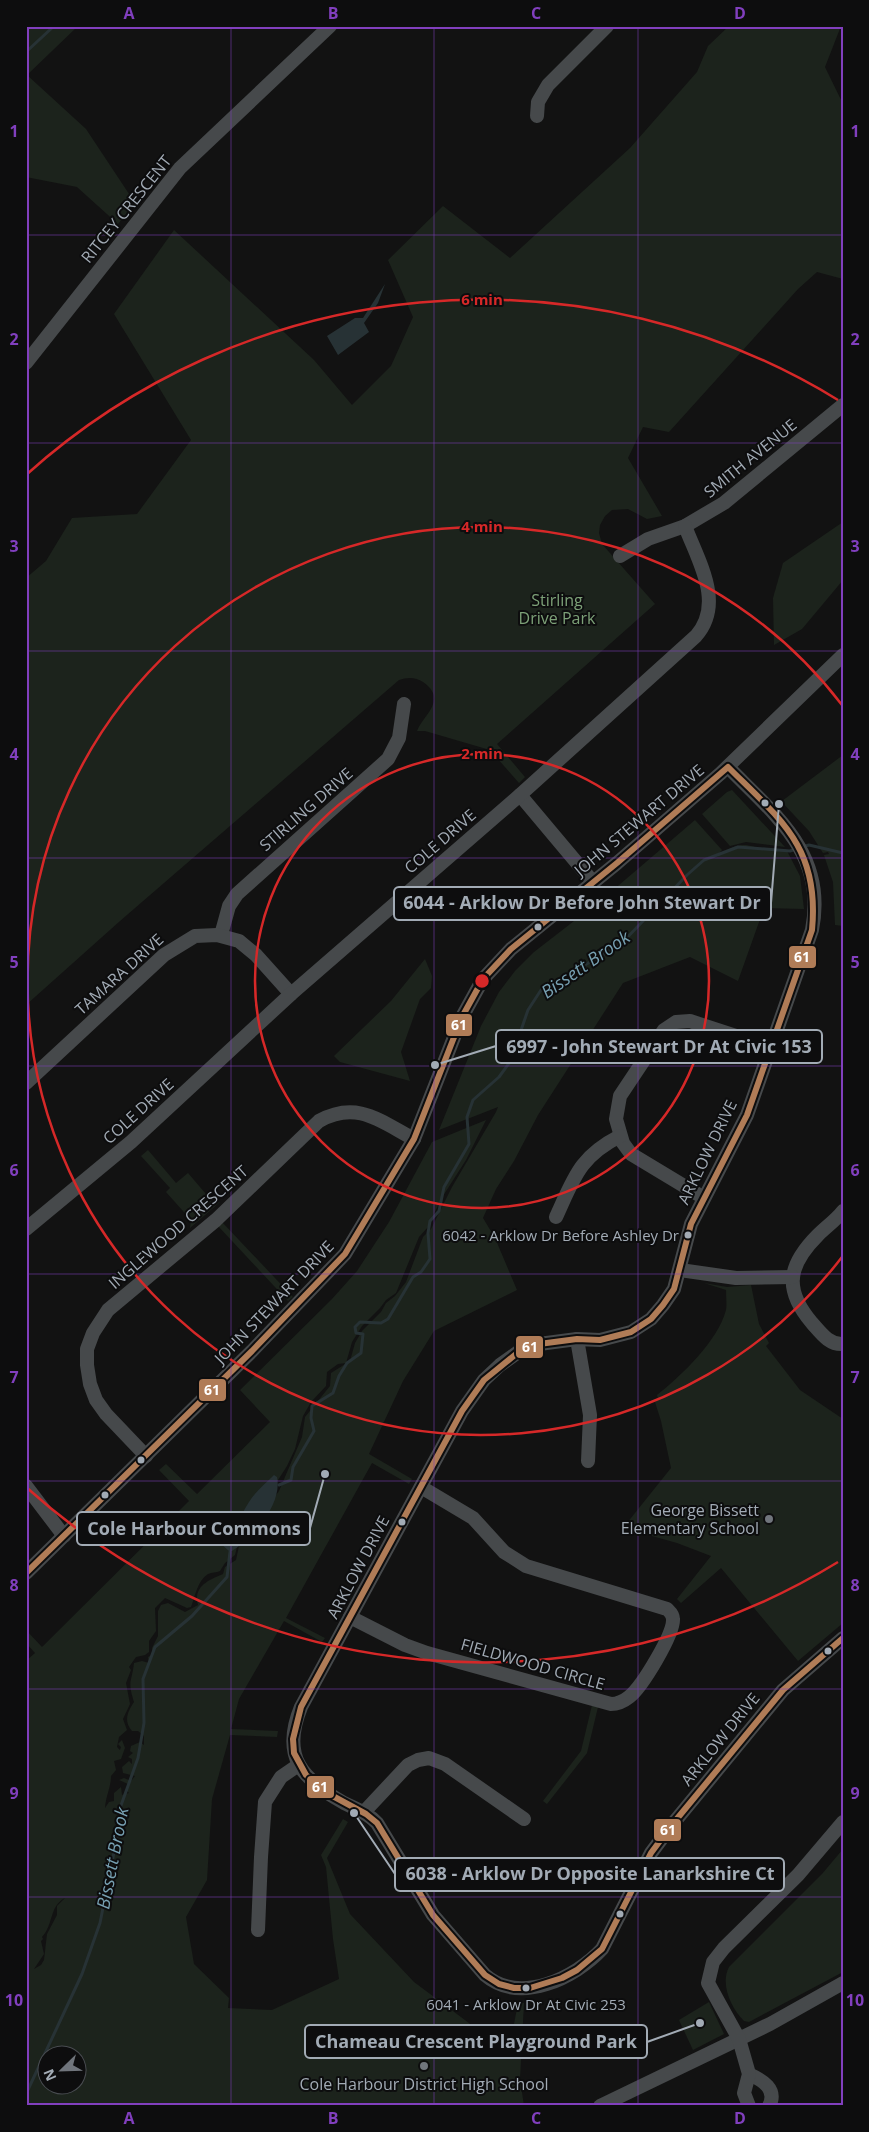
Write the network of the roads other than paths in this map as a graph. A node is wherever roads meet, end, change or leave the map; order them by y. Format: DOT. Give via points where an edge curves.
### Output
graph roads {
  1 [pos="330,26"];
  2 [pos="607,26"];
  3 [pos="537,116"];
  4 [pos="26,363"];
  5 [pos="843,405"];
  6 [pos="685,526"];
  7 [pos="620,556"];
  8 [pos="843,655"];
  9 [pos="404,704"];
  10 [pos="728,767"];
  11 [pos="520,795"];
  12 [pos="593,882"];
  13 [pos="221,935"];
  14 [pos="291,994"];
  15 [pos="770,1046"];
  16 [pos="26,1083"];
  17 [pos="620,1136"];
  18 [pos="414,1139"];
  19 [pos="704,1198"];
  20 [pos="843,1211"];
  21 [pos="556,1217"];
  22 [pos="26,1229"];
  23 [pos="680,1270"];
  24 [pos="793,1277"];
  25 [pos="577,1339"];
  26 [pos="843,1344"];
  27 [pos="146,1456"];
  28 [pos="588,1462"];
  29 [pos="26,1486"];
  30 [pos="421,1487"];
  31 [pos="64,1536"];
  32 [pos="26,1573"];
  33 [pos="350,1617"];
  34 [pos="843,1638"];
  35 [pos="297,1766"];
  36 [pos="364,1812"];
  37 [pos="524,1819"];
  38 [pos="843,1822"];
  39 [pos="258,1930"];
  40 [pos="843,1983"];
  41 [pos="739,2039"];
  42 [pos="749,2074"];
  43 [pos="600,2106"];
  44 [pos="749,2106"];
  45 [pos="769,2106"];
  1 -- 4 [label="street, RITCEY CRESCENT" via="180,168"];
  2 -- 3 [label="street" via="545,90 538,102"];
  5 -- 6 [label="street, SMITH AVENUE" via="737,494"];
  6 -- 7 [label="street, SMITH AVENUE" via="655,536"];
  6 -- 11 [label="street, COLE DRIVE" via="710,597 710,610 702,629"];
  8 -- 10 [label="street, JOHN STEWART DRIVE"];
  9 -- 13 [label="street, STIRLING DRIVE" via="401,731 388,759 237,894 229,906"];
  10 -- 12 [label="street, JOHN STEWART DRIVE"];
  10 -- 15 [label="street, ARKLOW DRIVE" via="784,823 808,864 815,894 812,930"];
  11 -- 12 [label="street"];
  11 -- 14 [label="street, COLE DRIVE"];
  12 -- 18 [label="street, JOHN STEWART DRIVE" via="511,949 483,979 462,1017"];
  13 -- 14 [label="street, TAMARA DRIVE" via="248,948"];
  13 -- 16 [label="street, TAMARA DRIVE" via="195,936 174,947"];
  14 -- 22 [label="street, COLE DRIVE" via="131,1142"];
  15 -- 17 [label="street" via="690,1021 671,1024 620,1096 616,1115"];
  15 -- 19 [label="street, ARKLOW DRIVE" via="742,1128"];
  17 -- 19 [label="street" via="634,1156"];
  17 -- 21 [label="street" via="601,1146 578,1168"];
  18 -- 27 [label="street, JOHN STEWART DRIVE" via="345,1254"];
  18 -- 27 [label="street, INGLEWOOD CRESCENT" via="359,1112 344,1111 319,1121 207,1228 108,1310 87,1349 90,1384 106,1414"];
  19 -- 23 [label="street, ARKLOW DRIVE" via="691,1224"];
  20 -- 24 [label="street" via="805,1251"];
  23 -- 24 [label="street" via="736,1278"];
  23 -- 25 [label="street, ARKLOW DRIVE" via="674,1289 651,1319 631,1332 600,1340"];
  24 -- 26 [label="street" via="793,1292 802,1310 830,1342"];
  25 -- 28 [label="street" via="590,1415"];
  25 -- 30 [label="street, ARKLOW DRIVE" via="527,1348 489,1375 466,1404"];
  27 -- 31 [label="street, JOHN STEWART DRIVE"];
  29 -- 31 [label="street"];
  30 -- 33 [label="street, ARKLOW DRIVE"];
  30 -- 33 [label="street, FIELDWOOD CIRCLE" via="473,1518 504,1552 526,1566 666,1608 672,1615 672,1628 655,1660 632,1694 611,1704 427,1653"];
  31 -- 32 [label="street, JOHN STEWART DRIVE"];
  33 -- 35 [label="street, ARKLOW DRIVE" via="295,1722 292,1749"];
  34 -- 36 [label="street, ARKLOW DRIVE" via="783,1690 671,1826 651,1853 602,1949 590,1962 557,1980 524,1989 503,1985 487,1976 433,1915 386,1835"];
  35 -- 36 [label="street, ARKLOW DRIVE" via="332,1796"];
  35 -- 39 [label="street" via="276,1782 265,1802"];
  36 -- 37 [label="street" via="408,1765 429,1758 445,1764"];
  38 -- 41 [label="street" via="798,1875 713,1962 708,1983"];
  40 -- 41 [label="street"];
  41 -- 42 [label="street"];
  41 -- 43 [label="street"];
  42 -- 44 [label="street" via="744,2093"];
  42 -- 45 [label="street" via="768,2086 772,2096"];
}
